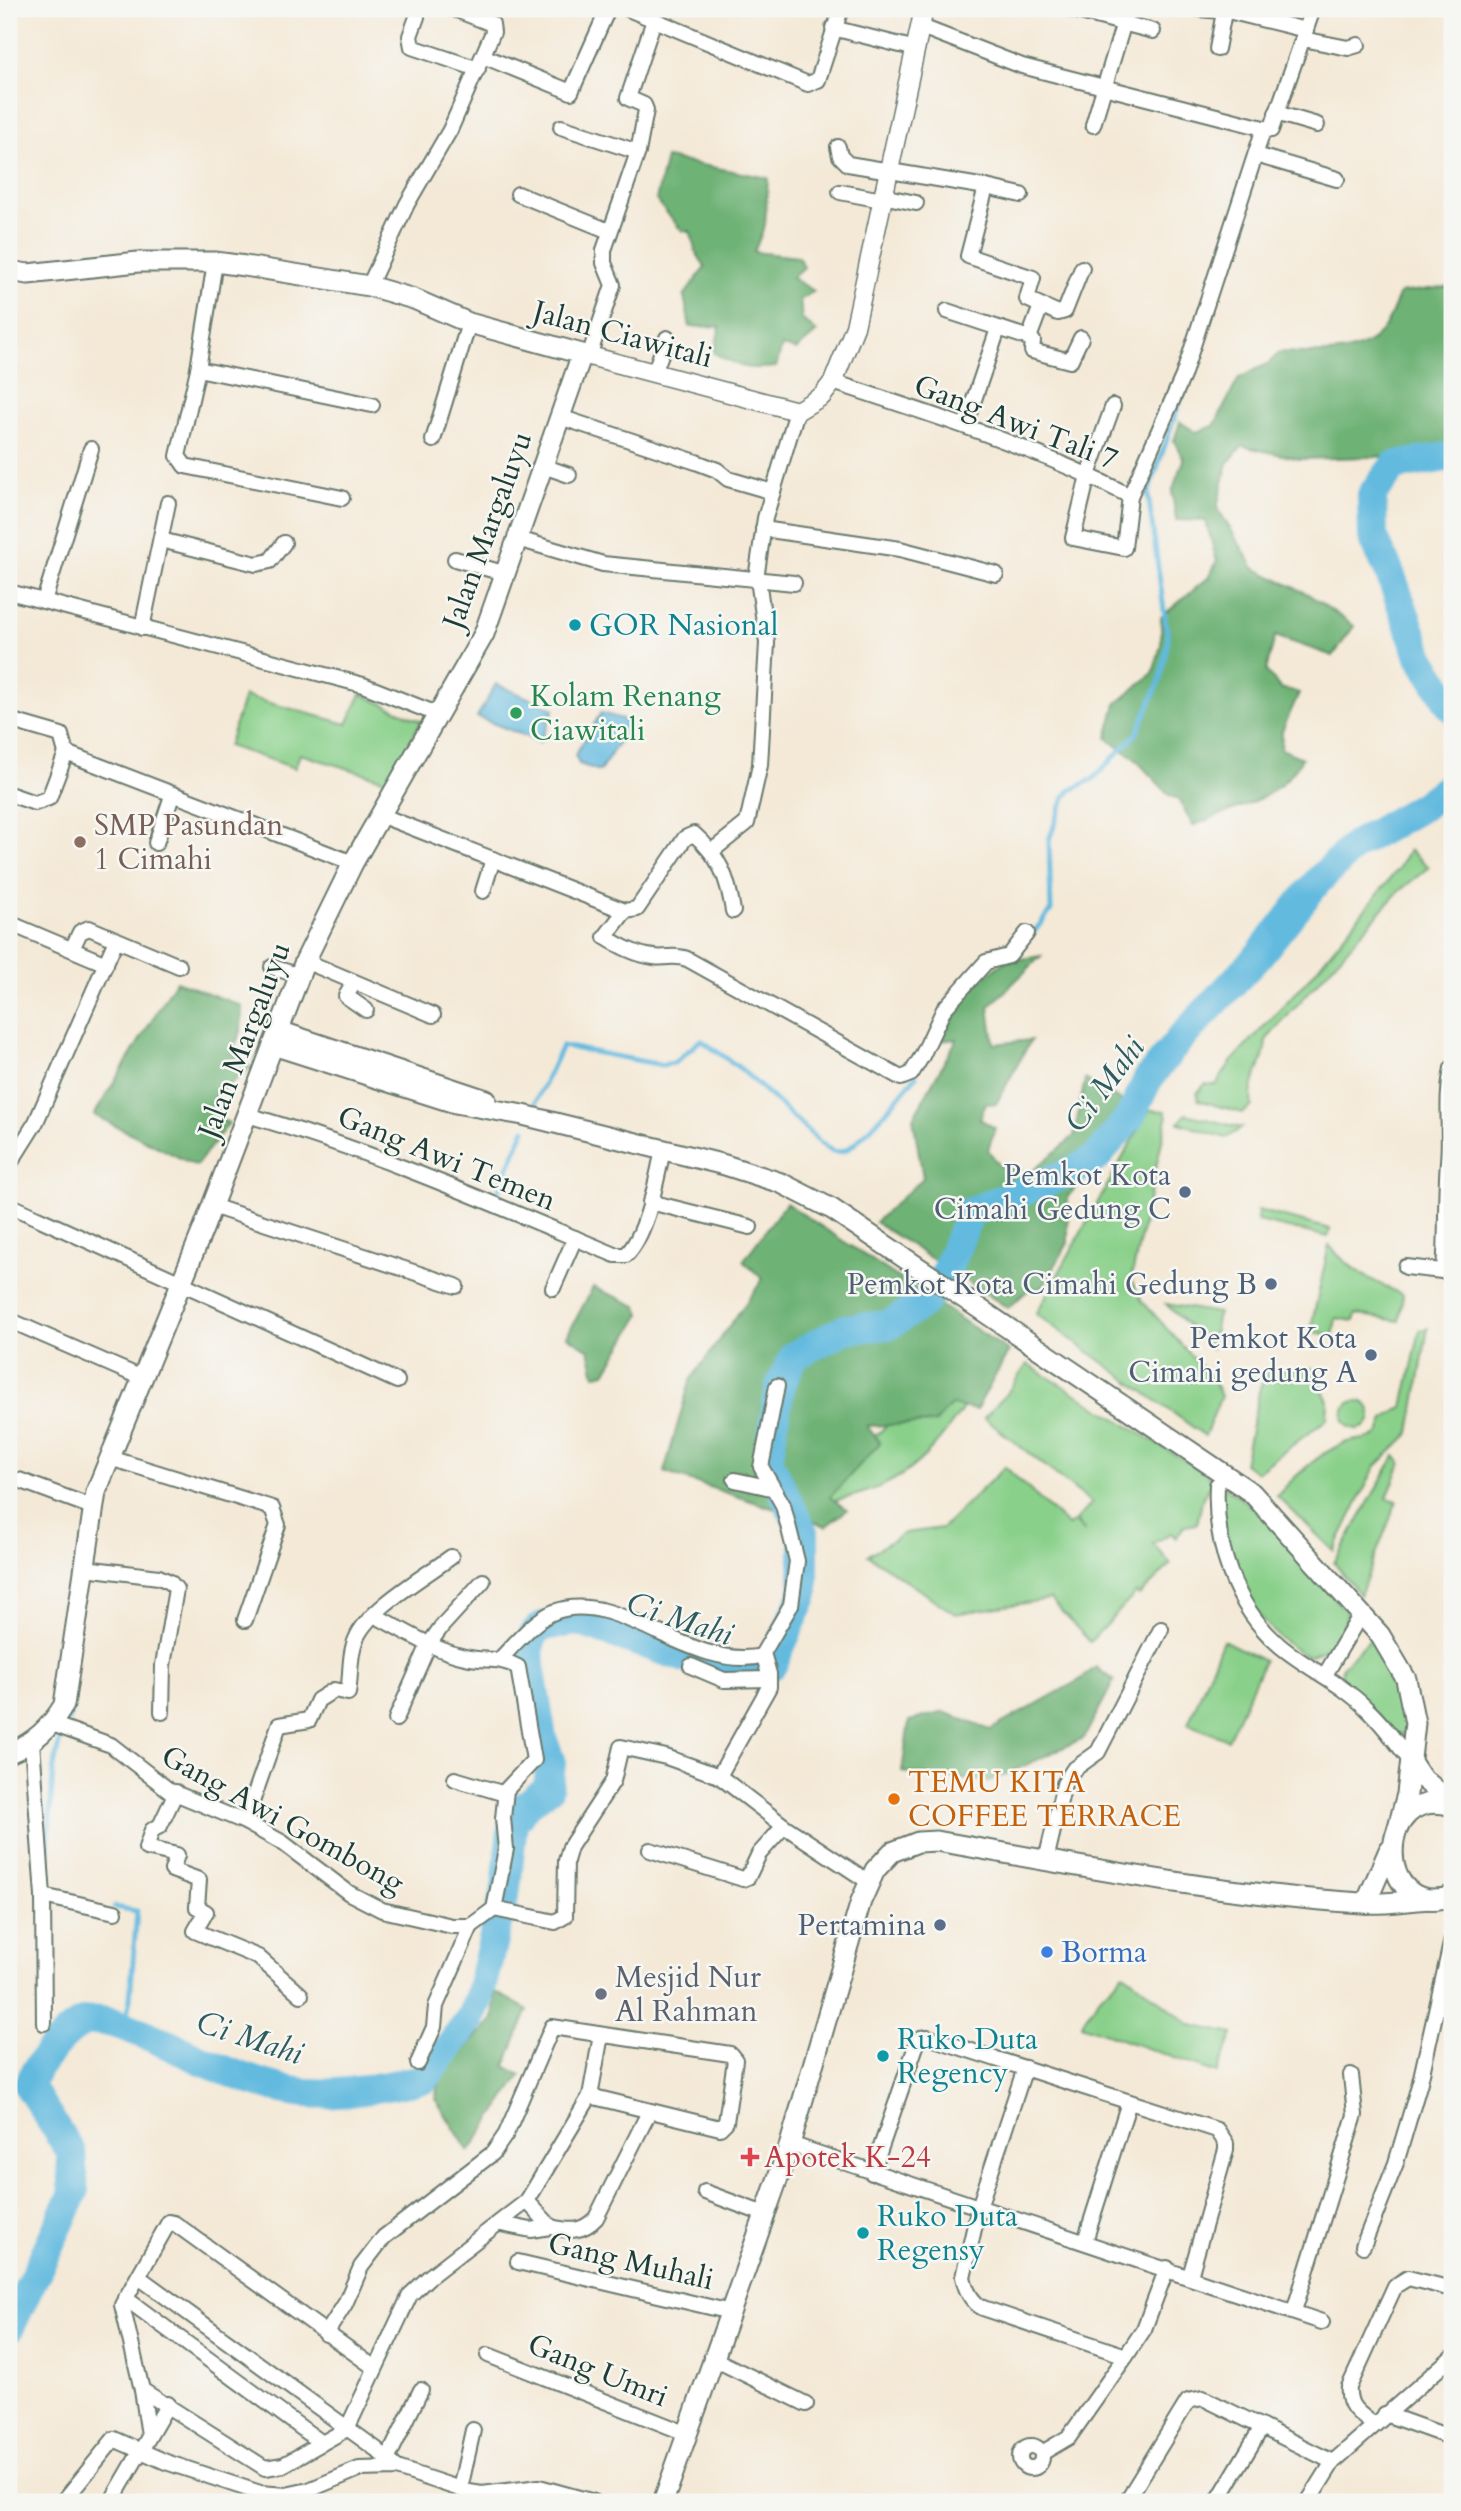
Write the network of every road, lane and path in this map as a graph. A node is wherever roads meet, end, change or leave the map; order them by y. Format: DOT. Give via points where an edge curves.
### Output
graph roads {
  1 [pos="454,9"];
  2 [pos="608,9"];
  3 [pos="628,9"];
  4 [pos="841,9"];
  5 [pos="1069,9"];
  6 [pos="1128,9"];
  7 [pos="1199,9"];
  8 [pos="1313,9"];
  9 [pos="1224,12"];
  10 [pos="417,17"];
  11 [pos="921,17"];
  12 [pos="1123,23"];
  13 [pos="652,26"];
  14 [pos="834,28"];
  15 [pos="1153,31"];
  16 [pos="1304,34"];
  17 [pos="1358,45"];
  18 [pos="1217,48"];
  19 [pos="916,49"];
  20 [pos="481,63"];
  21 [pos="1101,88"];
  22 [pos="1276,113"];
  23 [pos="1093,125"];
  24 [pos="1317,125"];
  25 [pos="561,127"];
  26 [pos="1264,128"];
  27 [pos="838,147"];
  28 [pos="638,152"];
  29 [pos="1256,155"];
  30 [pos="888,171"];
  31 [pos="1337,179"];
  32 [pos="986,187"];
  33 [pos="839,192"];
  34 [pos="518,194"];
  35 [pos="1021,195"];
  36 [pos="882,198"];
  37 [pos="915,203"];
  38 [pos="609,231"];
  39 [pos="215,262"];
  40 [pos="1082,268"];
  41 [pos="9,271"];
  42 [pos="369,286"];
  43 [pos="1041,306"];
  44 [pos="947,311"];
  45 [pos="469,323"];
  46 [pos="998,329"];
  47 [pos="667,338"];
  48 [pos="1029,338"];
  49 [pos="1081,338"];
  50 [pos="586,355"];
  51 [pos="198,369"];
  52 [pos="654,373"];
  53 [pos="833,382"];
  54 [pos="372,405"];
  55 [pos="1113,407"];
  56 [pos="797,411"];
  57 [pos="560,417"];
  58 [pos="965,426"];
  59 [pos="433,440"];
  60 [pos="91,449"];
  61 [pos="543,466"];
  62 [pos="569,475"];
  63 [pos="1088,475"];
  64 [pos="773,492"];
  65 [pos="1130,496"];
  66 [pos="342,499"];
  67 [pos="169,503"];
  68 [pos="763,529"];
  69 [pos="518,538"];
  70 [pos="160,540"];
  71 [pos="284,543"];
  72 [pos="455,559"];
  73 [pos="506,574"];
  74 [pos="996,574"];
  75 [pos="757,578"];
  76 [pos="794,583"];
  77 [pos="9,592"];
  78 [pos="44,601"];
  79 [pos="142,628"];
  80 [pos="437,714"];
  81 [pos="9,720"];
  82 [pos="66,753"];
  83 [pos="9,794"];
  84 [pos="172,796"];
  85 [pos="380,815"];
  86 [pos="156,843"];
  87 [pos="712,850"];
  88 [pos="494,859"];
  89 [pos="354,863"];
  90 [pos="483,891"];
  91 [pos="625,911"];
  92 [pos="733,911"];
  93 [pos="9,923"];
  94 [pos="1027,933"];
  95 [pos="116,940"];
  96 [pos="72,949"];
  97 [pos="106,964"];
  98 [pos="179,966"];
  99 [pos="272,967"];
  100 [pos="302,968"];
  101 [pos="354,983"];
  102 [pos="366,1010"];
  103 [pos="433,1015"];
  104 [pos="276,1038"];
  105 [pos="1452,1068"];
  106 [pos="247,1115"];
  107 [pos="663,1150"];
  108 [pos="9,1165"];
  109 [pos="650,1202"];
  110 [pos="9,1205"];
  111 [pos="212,1206"];
  112 [pos="750,1227"];
  113 [pos="575,1238"];
  114 [pos="1406,1267"];
  115 [pos="1448,1271"];
  116 [pos="181,1282"];
  117 [pos="456,1286"];
  118 [pos="553,1288"];
  119 [pos="9,1320"];
  120 [pos="142,1378"];
  121 [pos="397,1381"];
  122 [pos="776,1386"];
  123 [pos="110,1458"];
  124 [pos="19,1480"];
  125 [pos="735,1480"];
  126 [pos="1217,1485"];
  127 [pos="771,1488"];
  128 [pos="92,1507"];
  129 [pos="450,1557"];
  130 [pos="85,1568"];
  131 [pos="483,1581"];
  132 [pos="1361,1614"];
  133 [pos="374,1615"];
  134 [pos="245,1620"];
  135 [pos="1161,1629"];
  136 [pos="429,1644"];
  137 [pos="501,1658"];
  138 [pos="763,1658"];
  139 [pos="691,1666"];
  140 [pos="1325,1675"];
  141 [pos="769,1677"];
  142 [pos="162,1712"];
  143 [pos="396,1719"];
  144 [pos="52,1724"];
  145 [pos="32,1742"];
  146 [pos="9,1753"];
  147 [pos="1410,1762"];
  148 [pos="719,1776"];
  149 [pos="455,1779"];
  150 [pos="176,1792"];
  151 [pos="505,1794"];
  152 [pos="1452,1805"];
  153 [pos="245,1822"];
  154 [pos="785,1826"];
  155 [pos="1395,1833"];
  156 [pos="649,1850"];
  157 [pos="1046,1860"];
  158 [pos="869,1882"];
  159 [pos="43,1896"];
  160 [pos="1447,1898"];
  161 [pos="1366,1903"];
  162 [pos="494,1909"];
  163 [pos="115,1912"];
  164 [pos="471,1926"];
  165 [pos="1452,1939"];
  166 [pos="302,1995"];
  167 [pos="44,2023"];
  168 [pos="601,2035"];
  169 [pos="418,2063"];
  170 [pos="1025,2068"];
  171 [pos="1351,2075"];
  172 [pos="590,2096"];
  173 [pos="1129,2102"];
  174 [pos="649,2112"];
  175 [pos="790,2144"];
  176 [pos="872,2173"];
  177 [pos="705,2192"];
  178 [pos="527,2202"];
  179 [pos="979,2207"];
  180 [pos="764,2214"];
  181 [pos="501,2224"];
  182 [pos="551,2227"];
  183 [pos="1085,2242"];
  184 [pos="1363,2246"];
  185 [pos="518,2262"];
  186 [pos="1167,2268"];
  187 [pos="1190,2276"];
  188 [pos="140,2278"];
  189 [pos="1452,2289"];
  190 [pos="125,2298"];
  191 [pos="1294,2311"];
  192 [pos="731,2312"];
  193 [pos="1322,2322"];
  194 [pos="326,2333"];
  195 [pos="488,2355"];
  196 [pos="1126,2356"];
  197 [pos="1452,2357"];
  198 [pos="714,2359"];
  199 [pos="374,2368"];
  200 [pos="142,2390"];
  201 [pos="421,2390"];
  202 [pos="168,2404"];
  203 [pos="806,2404"];
  204 [pos="1385,2414"];
  205 [pos="1373,2424"];
  206 [pos="1262,2427"];
  207 [pos="347,2430"];
  208 [pos="472,2430"];
  209 [pos="688,2434"];
  210 [pos="149,2435"];
  211 [pos="1452,2438"];
  212 [pos="322,2444"];
  213 [pos="142,2449"];
  214 [pos="1042,2453"];
  215 [pos="1333,2462"];
  216 [pos="392,2464"];
  217 [pos="460,2489"];
  218 [pos="307,2496"];
  219 [pos="63,2502"];
  220 [pos="111,2502"];
  221 [pos="594,2502"];
  222 [pos="663,2502"];
  223 [pos="1126,2502"];
  224 [pos="1217,2502"];
  225 [pos="1308,2502"];
  1 -- 20 [label="street" via="492,24"];
  2 -- 20 [label="street" via="571,92"];
  3 -- 14 [label="street" via="808,84 818,80"];
  4 -- 14 [label="street"];
  5 -- 12 [label="street"];
  6 -- 12 [label="street"];
  7 -- 9 [label="street"];
  8 -- 16 [label="street"];
  9 -- 16 [label="street"];
  9 -- 18 [label="street"];
  10 -- 20 [label="street" via="410,36 412,47"];
  11 -- 19 [label="street"];
  11 -- 21 [label="street" via="1022,66"];
  12 -- 15 [label="street"];
  12 -- 21 [label="street"];
  13 -- 28 [label="street" via="628,98 646,107"];
  14 -- 19 [label="street"];
  16 -- 17 [label="street" via="1348,48"];
  16 -- 22 [label="street"];
  19 -- 30 [label="street"];
  20 -- 42 [label="street"];
  21 -- 23 [label="street"];
  21 -- 26 [label="street"];
  22 -- 24 [label="street"];
  22 -- 26 [label="street" via="1271,130"];
  25 -- 28 [label="street"];
  26 -- 29 [label="street"];
  27 -- 30 [label="street" via="845,163"];
  28 -- 38 [label="street"];
  29 -- 31 [label="street"];
  29 -- 65 [label="street" via="1183,376"];
  30 -- 32 [label="street"];
  30 -- 36 [label="street"];
  32 -- 35 [label="street"];
  32 -- 43 [label="street" via="968,256 1033,278 1027,299"];
  33 -- 36 [label="street"];
  34 -- 38 [label="street"];
  36 -- 37 [label="street"];
  36 -- 53 [label="street" via="855,327"];
  38 -- 50 [label="street" via="603,254 613,285"];
  39 -- 41 [label="main road, Jalan Ciawitali" via="138,262 28,274"];
  39 -- 42 [label="main road, Jalan Ciawitali"];
  39 -- 51 [label="street"];
  40 -- 43 [label="street" via="1065,310 1058,313"];
  42 -- 45 [label="main road, Jalan Ciawitali"];
  43 -- 48 [label="street"];
  44 -- 46 [label="street"];
  45 -- 50 [label="main road, Jalan Ciawitali"];
  45 -- 59 [label="street"];
  46 -- 48 [label="street"];
  46 -- 58 [label="street"];
  47 -- 52 [label="street"];
  48 -- 49 [label="street" via="1032,351 1070,361"];
  50 -- 52 [label="street, Jalan Ciawitali"];
  50 -- 57 [label="main road, Jalan Margaluyu"];
  51 -- 54 [label="street"];
  51 -- 66 [label="street" via="180,462"];
  52 -- 56 [label="street, Jalan Ciawitali"];
  53 -- 56 [label="street" via="822,396"];
  53 -- 58 [label="street, Gang Awi Tali 7"];
  55 -- 63 [label="street"];
  56 -- 64 [label="street"];
  57 -- 61 [label="main road, Jalan Margaluyu"];
  57 -- 64 [label="street" via="696,461 728,479"];
  58 -- 63 [label="street, Gang Awi Tali 7"];
  60 -- 78 [label="street"];
  61 -- 62 [label="street"];
  61 -- 69 [label="main road, Jalan Margaluyu"];
  63 -- 65 [label="street, Gang Awi Tali 7"];
  63 -- 65 [label="street, Gang Awi Tali 7" via="1073,538 1124,548"];
  64 -- 68 [label="street"];
  67 -- 70 [label="street"];
  68 -- 74 [label="street" via="900,549"];
  68 -- 75 [label="street"];
  69 -- 73 [label="main road, Jalan Margaluyu"];
  69 -- 75 [label="street" via="603,564"];
  70 -- 71 [label="street" via="256,564 270,561"];
  70 -- 79 [label="street"];
  72 -- 73 [label="street"];
  73 -- 80 [label="main road, Jalan Margaluyu" via="484,634"];
  75 -- 76 [label="street"];
  75 -- 87 [label="street" via="766,643 760,765 747,823"];
  77 -- 78 [label="street"];
  78 -- 79 [label="street"];
  79 -- 80 [label="street" via="363,685"];
  80 -- 85 [label="main road, Jalan Margaluyu"];
  81 -- 82 [label="street" via="61,735"];
  82 -- 83 [label="street" via="49,797 36,803"];
  82 -- 84 [label="street"];
  84 -- 86 [label="street"];
  84 -- 89 [label="street"];
  85 -- 88 [label="street"];
  85 -- 89 [label="main road, Jalan Margaluyu"];
  87 -- 91 [label="street" via="689,834 637,909"];
  87 -- 92 [label="street" via="726,874"];
  88 -- 90 [label="street"];
  88 -- 91 [label="street"];
  89 -- 100 [label="main road, Jalan Margaluyu"];
  91 -- 94 [label="street" via="605,937 642,955 674,954 688,959 901,1078 911,1074 944,1009 960,990 989,959 1009,956"];
  93 -- 96 [label="street"];
  95 -- 96 [label="street" via="84,928"];
  95 -- 97 [label="street"];
  95 -- 98 [label="street"];
  96 -- 97 [label="street"];
  97 -- 108 [label="street" via="36,1122"];
  99 -- 100 [label="street"];
  100 -- 101 [label="street"];
  100 -- 104 [label="main road, Jalan Margaluyu"];
  101 -- 102 [label="street" via="346,996"];
  101 -- 103 [label="street"];
  104 -- 106 [label="main road, Jalan Margaluyu"];
  104 -- 107 [label="main road" via="459,1090 523,1115"];
  105 -- 115 [label="street" via="1446,1116"];
  106 -- 111 [label="main road, Jalan Margaluyu"];
  106 -- 113 [label="street, Gang Awi Temen" via="328,1138"];
  107 -- 109 [label="street"];
  107 -- 132 [label="main road" via="781,1183 832,1209 1243,1486"];
  109 -- 112 [label="street"];
  109 -- 113 [label="street, Gang Awi Temen" via="634,1247 626,1255"];
  110 -- 116 [label="street"];
  111 -- 116 [label="main road, Jalan Margaluyu"];
  111 -- 117 [label="street"];
  113 -- 118 [label="street"];
  114 -- 115 [label="street"];
  116 -- 120 [label="main road, Jalan Margaluyu"];
  116 -- 121 [label="street"];
  119 -- 120 [label="street"];
  120 -- 123 [label="main road, Jalan Margaluyu"];
  122 -- 127 [label="street" via="761,1467"];
  123 -- 128 [label="main road, Jalan Margaluyu"];
  123 -- 134 [label="street" via="276,1512 278,1525"];
  124 -- 128 [label="street"];
  125 -- 127 [label="street"];
  126 -- 140 [label="street" via="1220,1538 1236,1587 1259,1625"];
  127 -- 138 [label="street" via="783,1505 797,1561 791,1605"];
  128 -- 130 [label="main road, Jalan Margaluyu"];
  129 -- 133 [label="street"];
  130 -- 142 [label="street" via="159,1577 176,1589 163,1665"];
  130 -- 144 [label="main road, Jalan Margaluyu" via="64,1705"];
  131 -- 136 [label="street"];
  132 -- 140 [label="street"];
  132 -- 147 [label="main road" via="1395,1656 1406,1679 1415,1723"];
  133 -- 136 [label="street"];
  133 -- 153 [label="street" via="356,1639 348,1693 334,1690 318,1700 309,1720 279,1725"];
  135 -- 157 [label="street" via="1098,1752 1073,1770 1063,1784"];
  136 -- 137 [label="street" via="463,1657"];
  136 -- 143 [label="street"];
  137 -- 138 [label="street" via="538,1621 568,1608 619,1615 715,1656"];
  137 -- 151 [label="street" via="518,1667 534,1760"];
  138 -- 141 [label="street"];
  139 -- 141 [label="street" via="724,1680"];
  140 -- 147 [label="street" via="1367,1708"];
  141 -- 148 [label="street" via="769,1687"];
  144 -- 145 [label="main road, Jalan Margaluyu"];
  144 -- 150 [label="street, Gang Awi Gombong" via="111,1745"];
  145 -- 146 [label="main road, Jalan Margaluyu"];
  145 -- 159 [label="street"];
  147 -- 152 [label="main road"];
  147 -- 155 [label="main road" via="1407,1794"];
  148 -- 154 [label="street"];
  148 -- 162 [label="street" via="621,1747 607,1792 570,1847 565,1916 555,1922"];
  149 -- 151 [label="street"];
  150 -- 153 [label="street, Gang Awi Gombong"];
  150 -- 166 [label="street" via="160,1826 152,1830 146,1849 177,1855 172,1870 199,1880 197,1907 206,1912 195,1931 258,1957"];
  151 -- 162 [label="street" via="506,1849"];
  152 -- 155 [label="main road" via="1418,1809"];
  153 -- 164 [label="street, Gang Awi Gombong" via="382,1910 441,1926"];
  154 -- 156 [label="street" via="743,1879"];
  154 -- 158 [label="street"];
  155 -- 160 [label="main road" via="1391,1854 1401,1880 1410,1889"];
  155 -- 161 [label="main road"];
  157 -- 158 [label="main road" via="937,1841 918,1842 892,1852"];
  157 -- 161 [label="main road" via="1164,1882"];
  158 -- 175 [label="main road" via="853,1922"];
  159 -- 163 [label="street"];
  159 -- 167 [label="street"];
  160 -- 161 [label="main road"];
  162 -- 164 [label="street"];
  164 -- 169 [label="street"];
  165 -- 184 [label="street" via="1416,2095 1396,2163"];
  168 -- 172 [label="street"];
  168 -- 174 [label="street" via="733,2056 724,2126"];
  168 -- 194 [label="street" via="550,2029 534,2075 493,2154 384,2237 361,2267"];
  170 -- 173 [label="street"];
  170 -- 176 [label="street" via="921,2038"];
  170 -- 179 [label="street"];
  171 -- 191 [label="street" via="1355,2115"];
  172 -- 174 [label="street"];
  172 -- 178 [label="street"];
  173 -- 183 [label="street"];
  173 -- 187 [label="street" via="1217,2130 1226,2143"];
  174 -- 182 [label="street" via="596,2218 584,2229"];
  175 -- 176 [label="street"];
  175 -- 180 [label="main road"];
  176 -- 179 [label="street"];
  177 -- 180 [label="street"];
  178 -- 181 [label="street"];
  178 -- 182 [label="street"];
  179 -- 183 [label="street"];
  179 -- 196 [label="street" via="963,2277 975,2304"];
  180 -- 192 [label="main road"];
  181 -- 182 [label="street" via="531,2230"];
  181 -- 199 [label="street" via="410,2295"];
  183 -- 186 [label="street"];
  185 -- 192 [label="street, Gang Muhali"];
  186 -- 187 [label="street"];
  186 -- 196 [label="street" via="1143,2329"];
  187 -- 191 [label="street"];
  188 -- 190 [label="street"];
  188 -- 194 [label="street" via="165,2226 174,2223"];
  188 -- 207 [label="street"];
  189 -- 205 [label="street" via="1408,2278 1395,2286 1349,2386 1353,2409"];
  190 -- 200 [label="street" via="123,2317"];
  190 -- 212 [label="street"];
  191 -- 193 [label="street"];
  192 -- 198 [label="main road"];
  194 -- 199 [label="street"];
  195 -- 209 [label="street, Gang Umri"];
  196 -- 214 [label="street" via="1069,2437"];
  197 -- 204 [label="street"];
  198 -- 203 [label="street"];
  198 -- 209 [label="main road"];
  199 -- 207 [label="street"];
  200 -- 202 [label="street"];
  200 -- 210 [label="street"];
  201 -- 216 [label="street"];
  202 -- 210 [label="street"];
  202 -- 212 [label="street" via="265,2468 283,2465"];
  204 -- 205 [label="street"];
  204 -- 211 [label="street"];
  205 -- 215 [label="street"];
  206 -- 215 [label="street"];
  206 -- 223 [label="street" via="1203,2398 1188,2401"];
  206 -- 224 [label="street"];
  207 -- 212 [label="street"];
  207 -- 216 [label="street"];
  208 -- 217 [label="street"];
  209 -- 222 [label="main road"];
  210 -- 213 [label="street"];
  213 -- 218 [label="street" via="166,2462 260,2493"];
  213 -- 219 [label="street" via="120,2439 109,2441"];
  213 -- 220 [label="street"];
  215 -- 225 [label="street"];
  216 -- 217 [label="street"];
  216 -- 218 [label="street" via="359,2469"];
  217 -- 221 [label="street" via="482,2494 539,2487"];
}
